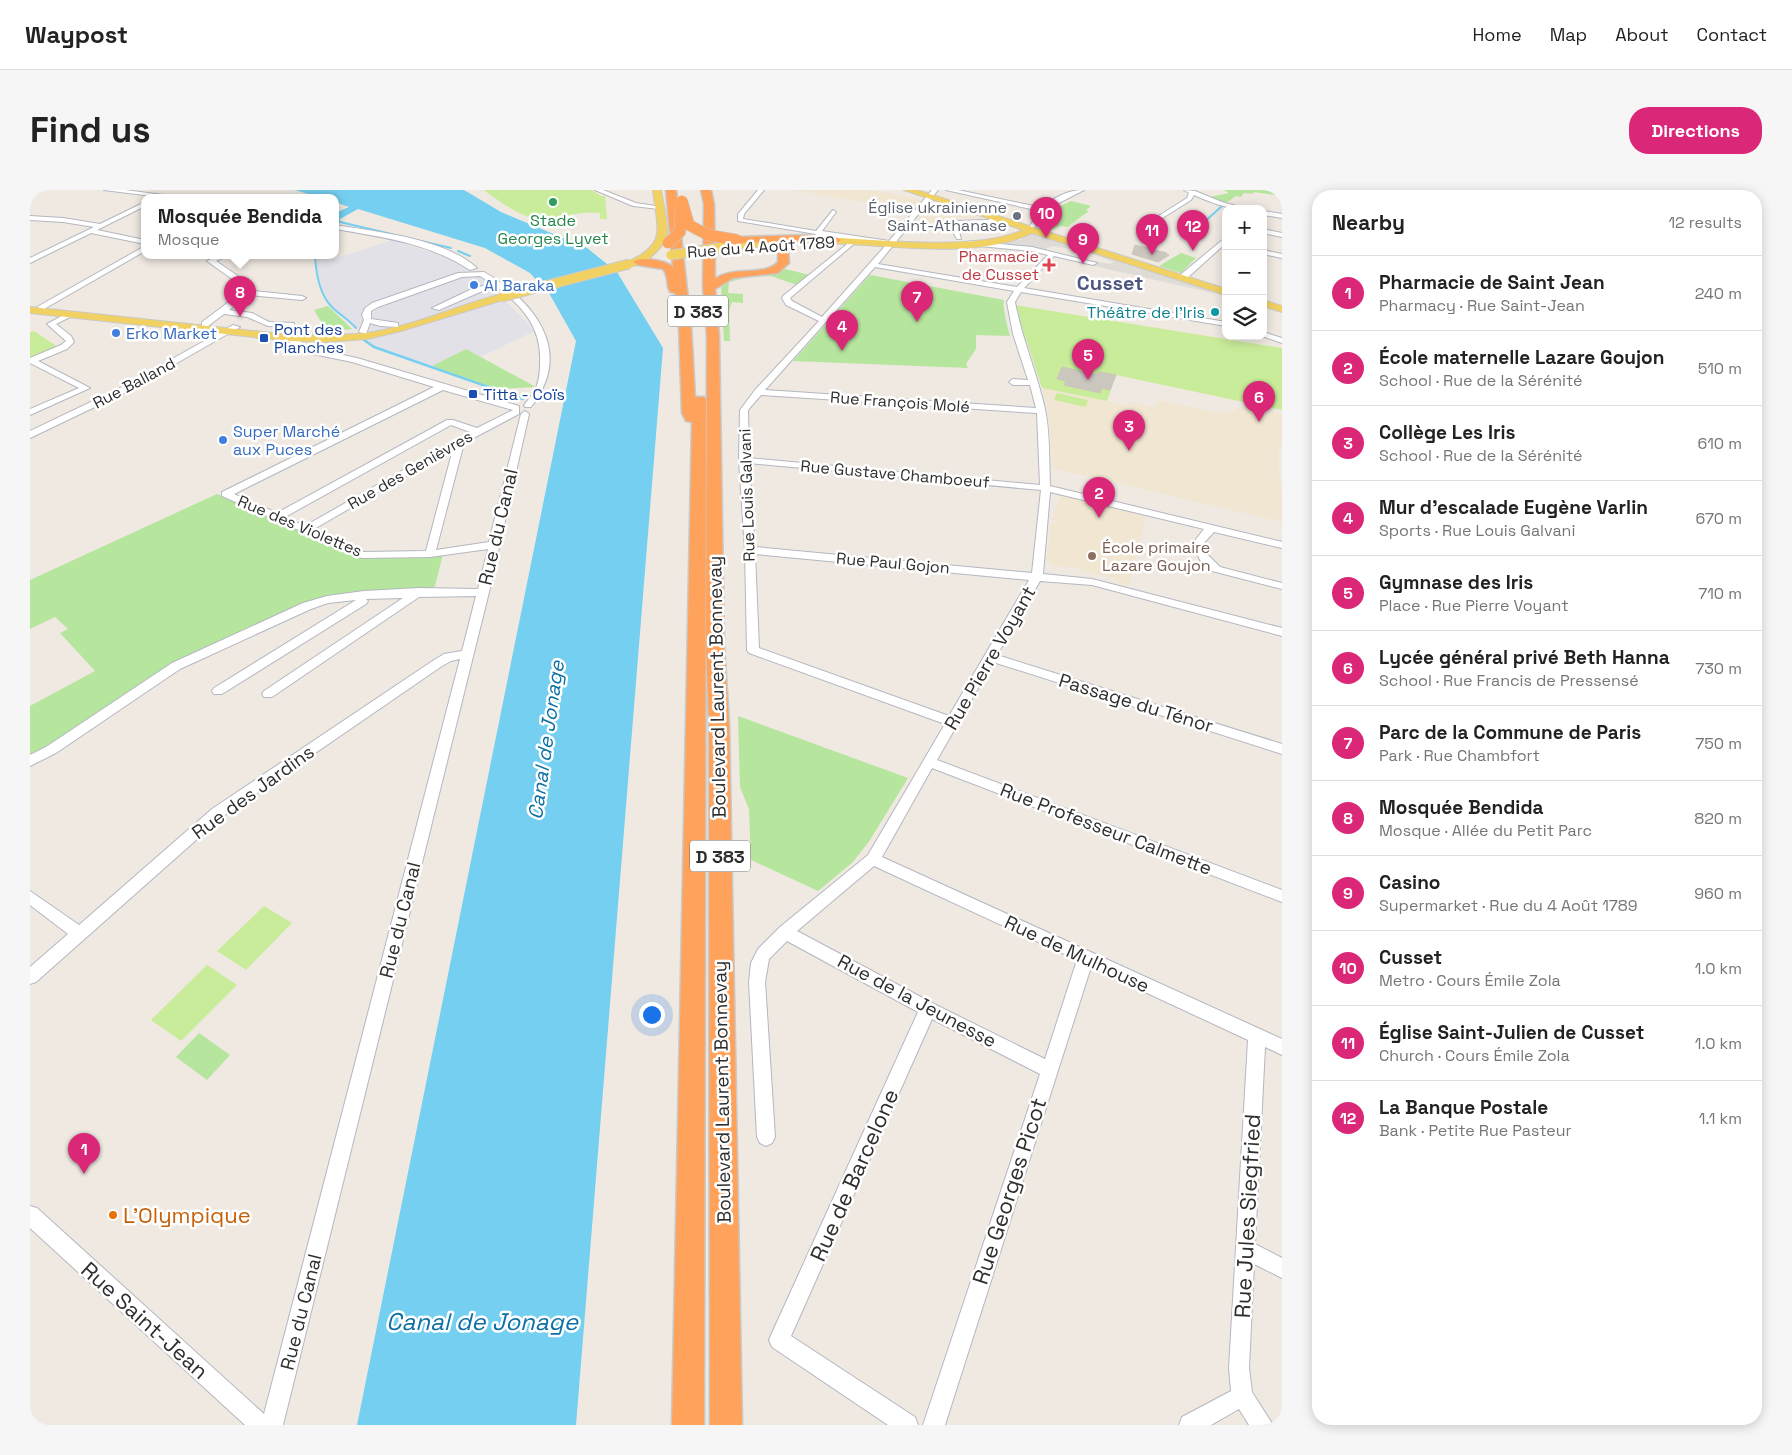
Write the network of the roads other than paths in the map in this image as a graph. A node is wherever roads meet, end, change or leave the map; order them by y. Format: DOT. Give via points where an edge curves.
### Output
graph roads {
  1 [pos="107,190"];
  2 [pos="598,190"];
  3 [pos="671,190"];
  4 [pos="681,190"];
  5 [pos="706,190"];
  6 [pos="762,190"];
  7 [pos="908,190"];
  8 [pos="949,190"];
  9 [pos="1081,190"];
  10 [pos="1190,191"];
  11 [pos="660,192"];
  12 [pos="932,193"];
  13 [pos="141,194"];
  14 [pos="695,200"];
  15 [pos="682,201"];
  16 [pos="1225,205"];
  17 [pos="141,206"];
  18 [pos="646,206"];
  19 [pos="659,207"];
  20 [pos="1043,210"];
  21 [pos="833,212"];
  22 [pos="1267,214"];
  23 [pos="1282,216"];
  24 [pos="30,218"];
  25 [pos="998,219"];
  26 [pos="1151,223"];
  27 [pos="100,226"];
  28 [pos="339,228"];
  29 [pos="1030,230"];
  30 [pos="90,231"];
  31 [pos="1267,232"];
  32 [pos="1282,235"];
  33 [pos="810,236"];
  34 [pos="836,240"];
  35 [pos="141,241"];
  36 [pos="963,241"];
  37 [pos="853,242"];
  38 [pos="737,243"];
  39 [pos="892,244"];
  40 [pos="1222,244"];
  41 [pos="710,245"];
  42 [pos="672,248"];
  43 [pos="141,250"];
  44 [pos="781,251"];
  45 [pos="651,253"];
  46 [pos="1267,253"];
  47 [pos="1052,254"];
  48 [pos="1282,256"];
  49 [pos="216,259"];
  50 [pos="30,261"];
  51 [pos="633,263"];
  52 [pos="1093,264"];
  53 [pos="873,265"];
  54 [pos="470,271"];
  55 [pos="758,272"];
  56 [pos="1182,278"];
  57 [pos="499,284"];
  58 [pos="1019,289"];
  59 [pos="704,291"];
  60 [pos="1222,291"];
  61 [pos="246,293"];
  62 [pos="302,298"];
  63 [pos="1282,302"];
  64 [pos="1267,303"];
  65 [pos="1267,304"];
  66 [pos="36,306"];
  67 [pos="436,308"];
  68 [pos="1282,309"];
  69 [pos="30,310"];
  70 [pos="222,311"];
  71 [pos="72,314"];
  72 [pos="368,320"];
  73 [pos="420,320"];
  74 [pos="823,320"];
  75 [pos="1222,323"];
  76 [pos="160,324"];
  77 [pos="205,324"];
  78 [pos="395,325"];
  79 [pos="291,326"];
  80 [pos="685,326"];
  81 [pos="233,329"];
  82 [pos="361,333"];
  83 [pos="1267,335"];
  84 [pos="290,338"];
  85 [pos="326,340"];
  86 [pos="1282,340"];
  87 [pos="306,350"];
  88 [pos="698,352"];
  89 [pos="30,361"];
  90 [pos="1013,382"];
  91 [pos="1034,383"];
  92 [pos="442,387"];
  93 [pos="86,388"];
  94 [pos="758,392"];
  95 [pos="110,396"];
  96 [pos="521,410"];
  97 [pos="1041,411"];
  98 [pos="30,412"];
  99 [pos="478,430"];
  100 [pos="698,432"];
  101 [pos="30,435"];
  102 [pos="460,443"];
  103 [pos="744,460"];
  104 [pos="1046,488"];
  105 [pos="277,517"];
  106 [pos="1210,527"];
  107 [pos="306,530"];
  108 [pos="493,545"];
  109 [pos="1282,545"];
  110 [pos="750,550"];
  111 [pos="430,554"];
  112 [pos="1037,576"];
  113 [pos="1282,586"];
  114 [pos="418,592"];
  115 [pos="483,592"];
  116 [pos="363,598"];
  117 [pos="382,617"];
  118 [pos="1282,632"];
  119 [pos="466,654"];
  120 [pos="990,657"];
  121 [pos="218,691"];
  122 [pos="268,694"];
  123 [pos="953,722"];
  124 [pos="1282,749"];
  125 [pos="30,761"];
  126 [pos="930,762"];
  127 [pos="873,859"];
  128 [pos="1282,896"];
  129 [pos="30,897"];
  130 [pos="786,932"];
  131 [pos="80,934"];
  132 [pos="1086,958"];
  133 [pos="30,977"];
  134 [pos="928,1009"];
  135 [pos="1257,1036"];
  136 [pos="1282,1047"];
  137 [pos="1048,1069"];
  138 [pos="766,1137"];
  139 [pos="30,1215"];
  140 [pos="1246,1249"];
  141 [pos="1282,1268"];
  142 [pos="779,1340"];
  143 [pos="1242,1396"];
  144 [pos="261,1425"];
  145 [pos="272,1425"];
  146 [pos="688,1425"];
  147 [pos="726,1425"];
  148 [pos="907,1425"];
  149 [pos="934,1425"];
  150 [pos="1190,1425"];
  151 [pos="1262,1425"];
  1 -- 13 [label="street"];
  2 -- 18 [label="street" via="629,204"];
  3 -- 42 [label="highway"];
  4 -- 15 [label="highway"];
  5 -- 41 [label="highway, Boulevard Laurent Bonnevay / D 383"];
  6 -- 33 [label="street" via="739,218"];
  7 -- 12 [label="main road"];
  8 -- 20 [label="street"];
  9 -- 20 [label="street" via="1064,196"];
  10 -- 16 [label="street"];
  10 -- 26 [label="street" via="1189,199"];
  11 -- 18 [label="street" via="655,201"];
  11 -- 19 [label="main road"];
  11 -- 42 [label="highway"];
  12 -- 25 [label="main road"];
  12 -- 39 [label="street, Rue Louis Galvani"];
  14 -- 59 [label="highway, Boulevard Laurent Bonnevay / D 383"];
  15 -- 38 [label="highway, bridge" via="689,225 708,235"];
  15 -- 42 [label="highway, bridge" via="680,232"];
  17 -- 27 [label="street"];
  18 -- 19 [label="street"];
  19 -- 45 [label="main road" via="662,234"];
  20 -- 29 [label="street"];
  21 -- 33 [label="street"];
  22 -- 23 [label="street"];
  24 -- 27 [label="street"];
  25 -- 29 [label="main road"];
  25 -- 36 [label="street" via="960,222 956,232"];
  27 -- 30 [label="street"];
  28 -- 54 [label="street" via="420,245 447,254"];
  29 -- 36 [label="main road" via="1014,238"];
  29 -- 56 [label="main road"];
  30 -- 35 [label="street"];
  30 -- 50 [label="street"];
  31 -- 32 [label="street"];
  33 -- 34 [label="highway"];
  33 -- 34 [label="main road, Rue du 4 Août 1789"];
  33 -- 38 [label="highway"];
  33 -- 39 [label="street"];
  33 -- 44 [label="highway"];
  34 -- 37 [label="main road, Rue du 4 Août 1789"];
  36 -- 39 [label="main road, Rue du 4 Août 1789"];
  36 -- 47 [label="street, Rue du 4 Août 1789"];
  37 -- 39 [label="main road, Rue du 4 Août 1789"];
  37 -- 74 [label="street" via="786,298 789,303"];
  38 -- 42 [label="main road, Rue du 4 Août 1789, bridge" via="724,247"];
  38 -- 44 [label="main road, Rue du 4 Août 1789"];
  38 -- 44 [label="highway"];
  39 -- 53 [label="street, Rue Louis Galvani"];
  40 -- 56 [label="street"];
  41 -- 55 [label="highway" via="723,263"];
  41 -- 59 [label="highway, Boulevard Laurent Bonnevay / D 383"];
  42 -- 45 [label="highway"];
  42 -- 51 [label="main road, Rue du 4 Août 1789"];
  42 -- 80 [label="highway"];
  43 -- 66 [label="street"];
  44 -- 55 [label="highway" via="784,265"];
  45 -- 51 [label="main road"];
  46 -- 48 [label="street"];
  47 -- 52 [label="street, Rue du 4 Août 1789"];
  47 -- 58 [label="street, Rue Pierre Voyant"];
  49 -- 61 [label="street" via="211,261 248,287 250,290"];
  51 -- 73 [label="main road, Rue du 4 Août 1789, bridge"];
  51 -- 80 [label="highway" via="666,266 672,273 679,320"];
  53 -- 58 [label="street"];
  53 -- 74 [label="street, Rue Louis Galvani"];
  54 -- 57 [label="street, Rue du Canal"];
  54 -- 72 [label="street" via="375,305 368,310"];
  55 -- 59 [label="highway" via="730,275"];
  56 -- 60 [label="main road"];
  57 -- 67 [label="street"];
  57 -- 96 [label="street, Rue du Canal" via="538,325 544,346 545,363 539,392"];
  58 -- 75 [label="street"];
  58 -- 91 [label="street, Rue Pierre Voyant" via="1013,297 1012,307 1017,334"];
  59 -- 147 [label="highway, Boulevard Laurent Bonnevay / D 383" via="713,336 714,647 719,723"];
  61 -- 62 [label="street"];
  61 -- 70 [label="street"];
  63 -- 64 [label="main road"];
  65 -- 68 [label="main road"];
  66 -- 77 [label="main road"];
  69 -- 71 [label="main road"];
  70 -- 77 [label="street"];
  70 -- 79 [label="street" via="249,315 268,324"];
  71 -- 76 [label="main road"];
  71 -- 89 [label="street" via="51,324 70,342"];
  72 -- 78 [label="street"];
  72 -- 82 [label="street"];
  73 -- 78 [label="main road"];
  73 -- 82 [label="main road" via="397,329"];
  74 -- 94 [label="street, Rue Louis Galvani"];
  76 -- 77 [label="main road"];
  76 -- 81 [label="main road"];
  77 -- 81 [label="main road"];
  78 -- 82 [label="main road"];
  80 -- 100 [label="highway" via="689,413"];
  81 -- 82 [label="main road" via="307,334"];
  81 -- 84 [label="main road"];
  81 -- 95 [label="street, Rue Balland"];
  82 -- 85 [label="main road"];
  83 -- 86 [label="street"];
  84 -- 85 [label="main road"];
  84 -- 87 [label="street"];
  85 -- 87 [label="street"];
  87 -- 92 [label="street" via="354,360"];
  88 -- 100 [label="highway, Boulevard Laurent Bonnevay / D 383"];
  89 -- 93 [label="street"];
  90 -- 91 [label="street"];
  91 -- 97 [label="street, Rue Pierre Voyant"];
  92 -- 96 [label="street"];
  92 -- 105 [label="street, Rue des Violettes" via="226,494"];
  93 -- 95 [label="street" via="92,387"];
  93 -- 98 [label="street"];
  94 -- 97 [label="street, Rue François Molé"];
  94 -- 103 [label="street, Rue Louis Galvani" via="744,410"];
  95 -- 101 [label="street, Rue Balland"];
  96 -- 99 [label="street, Rue des Genièvres"];
  96 -- 108 [label="street, Rue du Canal"];
  97 -- 104 [label="street, Rue Pierre Voyant"];
  99 -- 102 [label="street, Rue des Genièvres"];
  99 -- 105 [label="street" via="450,422"];
  100 -- 146 [label="highway, Boulevard Laurent Bonnevay / D 383"];
  102 -- 107 [label="street, Rue des Genièvres"];
  102 -- 111 [label="street"];
  103 -- 104 [label="street, Rue Gustave Chamboeuf"];
  103 -- 110 [label="street, Rue Louis Galvani"];
  104 -- 106 [label="street"];
  104 -- 112 [label="street, Rue Pierre Voyant"];
  105 -- 107 [label="street, Rue des Violettes"];
  106 -- 109 [label="street"];
  106 -- 113 [label="street" via="1198,543 1208,563 1216,569"];
  107 -- 111 [label="street, Rue des Violettes" via="362,556"];
  108 -- 111 [label="street, Rue des Violettes"];
  108 -- 115 [label="street, Rue du Canal"];
  110 -- 112 [label="street, Rue Paul Gojon"];
  110 -- 123 [label="street, Rue Louis Galvani" via="753,650"];
  112 -- 118 [label="street, Rue Paul Gojon" via="1092,582"];
  112 -- 120 [label="street, Rue Pierre Voyant"];
  114 -- 115 [label="street"];
  114 -- 116 [label="street"];
  114 -- 117 [label="street"];
  115 -- 119 [label="street, Rue du Canal"];
  116 -- 117 [label="street" via="365,606"];
  116 -- 121 [label="street"];
  116 -- 125 [label="street" via="327,600 307,606 184,662"];
  117 -- 122 [label="street"];
  119 -- 131 [label="street, Rue des Jardins" via="448,657 438,663 217,814"];
  119 -- 145 [label="street, Rue du Canal"];
  120 -- 123 [label="street, Rue Pierre Voyant"];
  120 -- 124 [label="street, Passage du Ténor"];
  123 -- 126 [label="street, Rue Pierre Voyant"];
  126 -- 127 [label="street, Rue Pierre Voyant"];
  126 -- 128 [label="street, Rue Professeur Calmette"];
  127 -- 130 [label="street, Rue Pierre Voyant"];
  127 -- 132 [label="street, Rue de Mulhouse"];
  129 -- 131 [label="street"];
  130 -- 134 [label="street, Rue de la Jeunesse"];
  130 -- 138 [label="street, Rue Pierre Voyant" via="763,954 756,973"];
  131 -- 133 [label="street, Rue des Jardins"];
  132 -- 135 [label="street, Rue de Mulhouse"];
  132 -- 137 [label="street, Rue Georges Picot"];
  134 -- 137 [label="street, Rue de la Jeunesse"];
  134 -- 142 [label="street, Rue de Barcelone"];
  135 -- 136 [label="street, Rue de Mulhouse"];
  135 -- 140 [label="street, Rue Jules Siegfried"];
  137 -- 149 [label="street, Rue Georges Picot"];
  139 -- 144 [label="street, Rue Saint-Jean"];
  140 -- 141 [label="street"];
  140 -- 143 [label="street, Rue Jules Siegfried" via="1239,1368"];
  142 -- 148 [label="street"];
  143 -- 150 [label="street"];
  143 -- 151 [label="street"];
}
